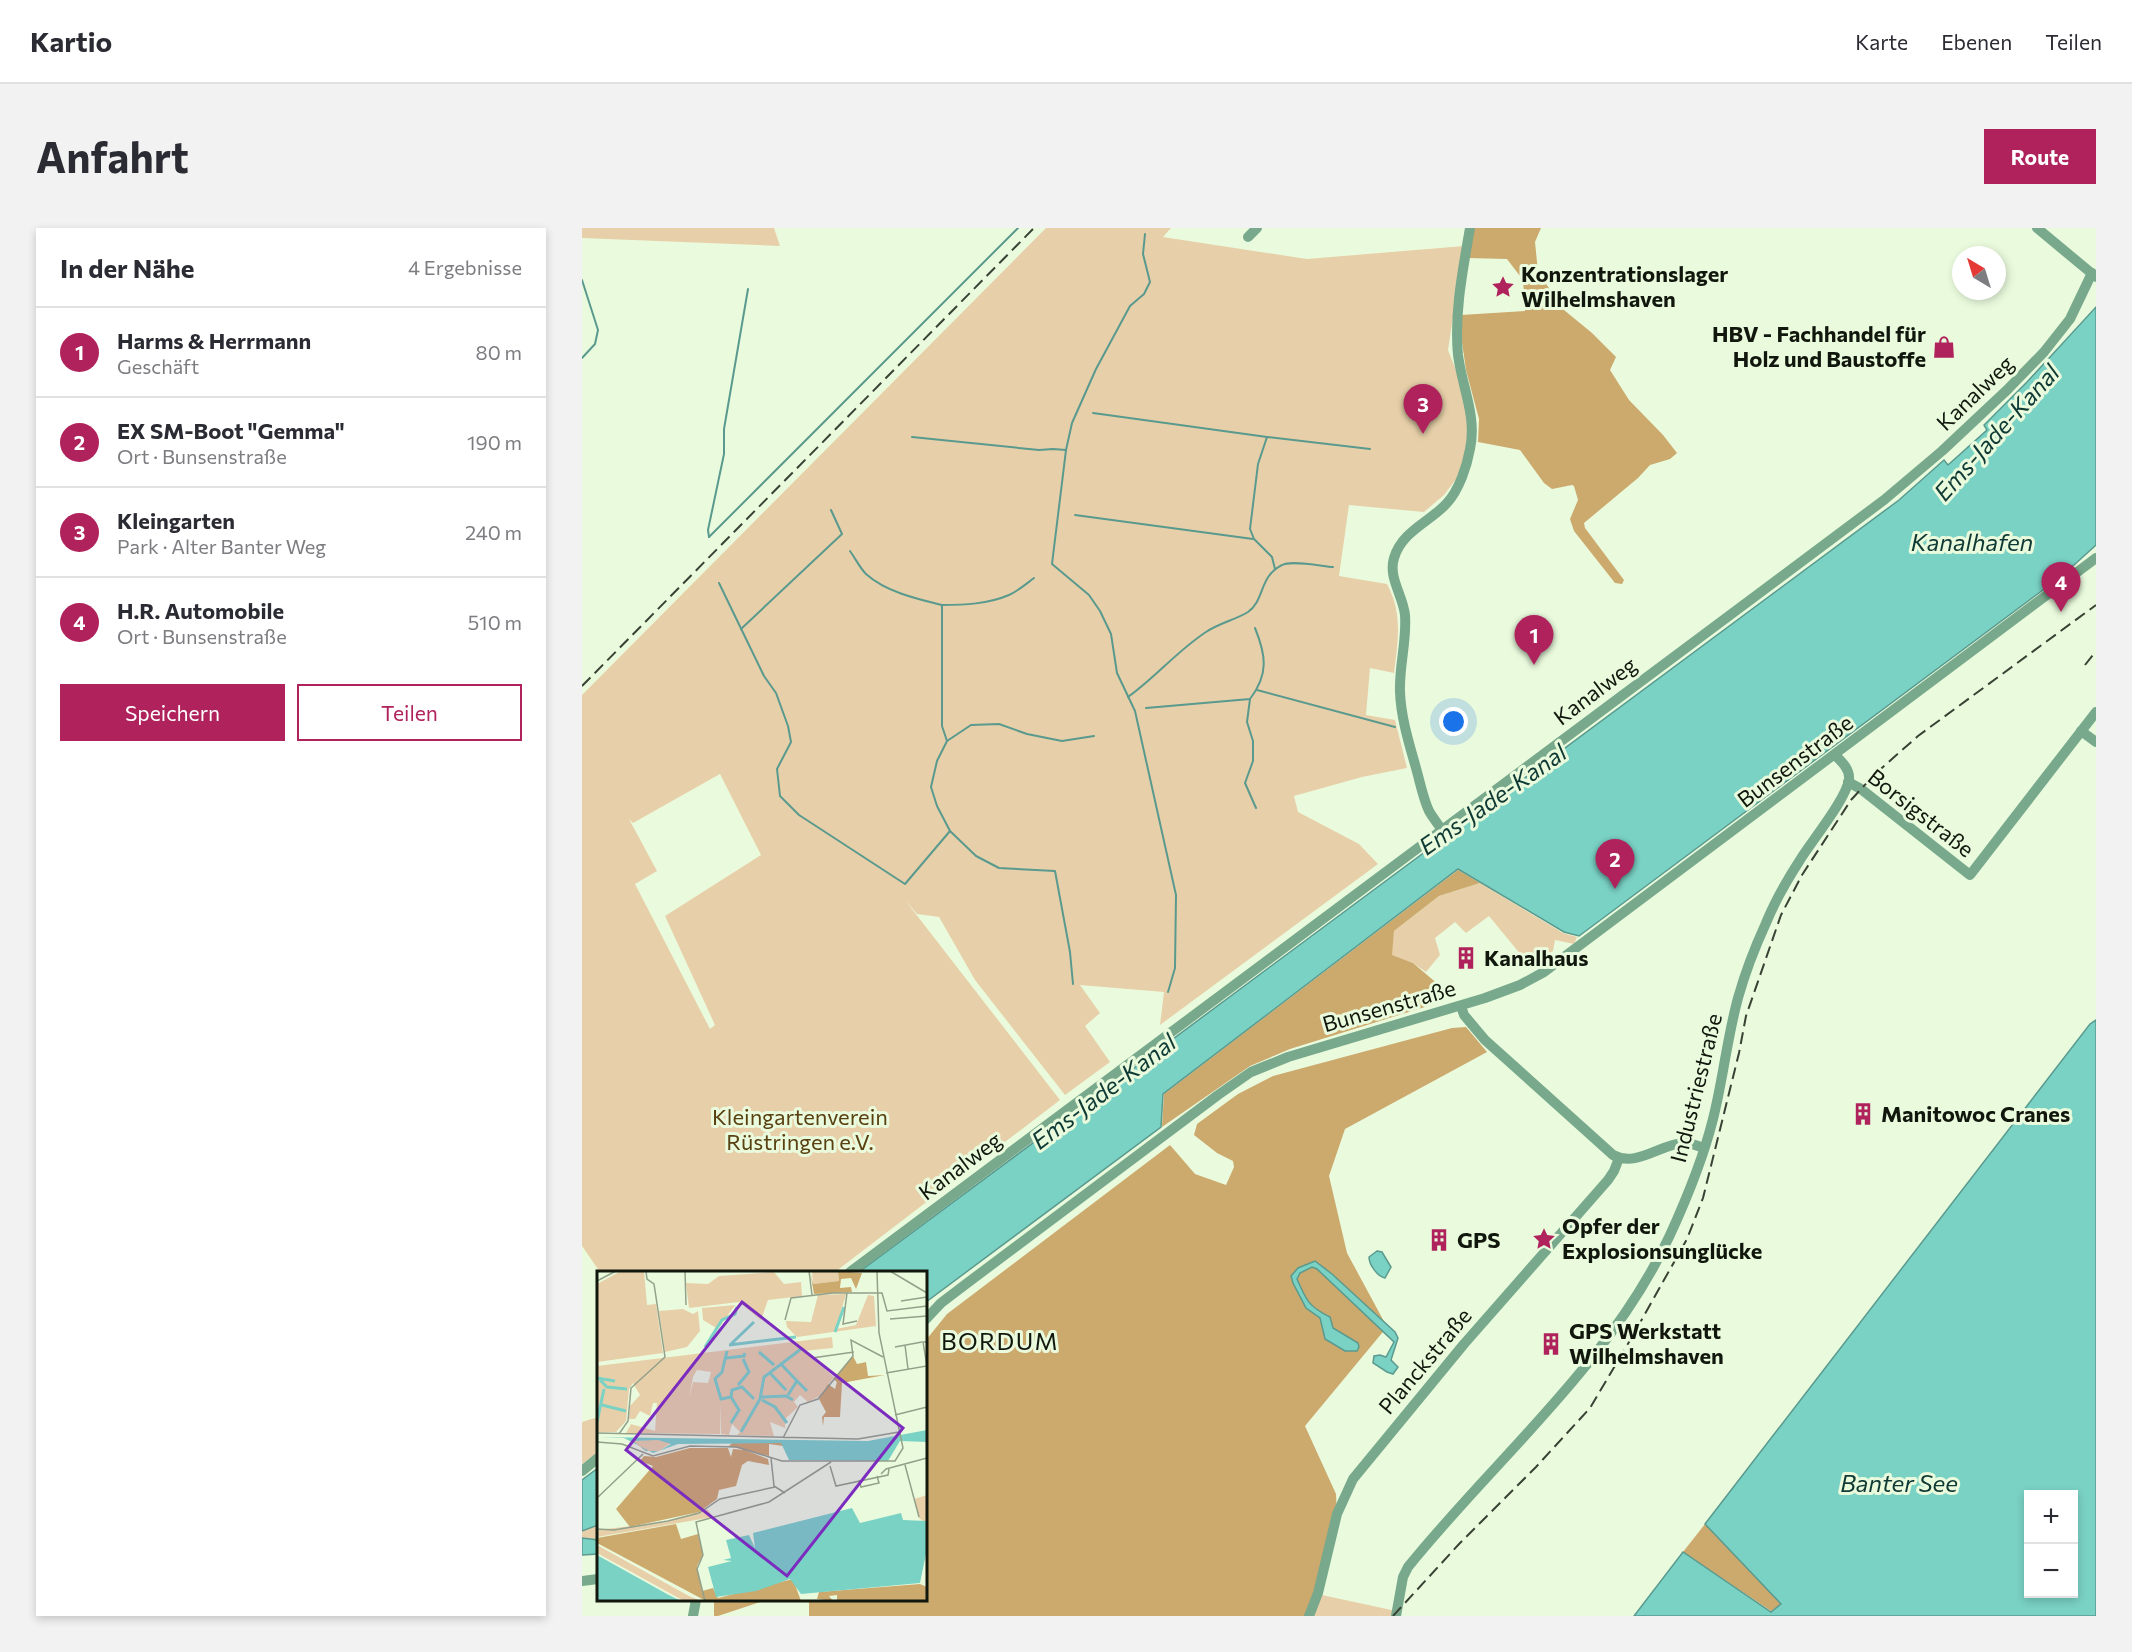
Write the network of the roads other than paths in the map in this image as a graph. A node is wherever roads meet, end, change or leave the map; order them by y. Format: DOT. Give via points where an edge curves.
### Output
graph roads {
  1 [pos="1257,228"];
  2 [pos="1470,228"];
  3 [pos="2037,228"];
  4 [pos="1248,237"];
  5 [pos="2094,275"];
  6 [pos="2096,558"];
  7 [pos="2096,712"];
  8 [pos="2081,731"];
  9 [pos="2096,742"];
  10 [pos="1835,755"];
  11 [pos="1848,782"];
  12 [pos="1442,830"];
  13 [pos="1461,1006"];
  14 [pos="1704,1148"];
  15 [pos="1619,1158"];
  16 [pos="850,1271"];
  17 [pos="927,1318"];
  18 [pos="597,1459"];
  19 [pos="582,1471"];
  20 [pos="597,1578"];
  21 [pos="582,1581"];
  22 [pos="696,1601"];
  23 [pos="693,1616"];
  24 [pos="1309,1616"];
  25 [pos="1396,1616"];
  1 -- 4 [label="street"];
  2 -- 12 [label="street" via="1457,338 1472,421 1470,449 1449,501 1409,534 1398,549 1393,567 1405,618 1402,714 1426,804"];
  3 -- 5 [label="street"];
  5 -- 12 [label="street, Kanalweg" via="2054,341 1942,451 1884,500"];
  6 -- 10 [label="street, Bunsenstraße"];
  7 -- 8 [label="street"];
  8 -- 9 [label="street"];
  8 -- 11 [label="street, Borsigstraße" via="1970,875"];
  10 -- 11 [label="street" via="1847,770"];
  10 -- 13 [label="street, Bunsenstraße" via="1550,968 1520,985"];
  11 -- 14 [label="street, Industriestraße" via="1793,871 1758,940 1737,999"];
  12 -- 16 [label="street, Kanalweg"];
  13 -- 15 [label="street" via="1464,1016 1485,1040"];
  13 -- 17 [label="street, Bunsenstraße" via="1323,1045 1251,1072 966,1284"];
  14 -- 15 [label="street" via="1683,1143 1635,1158"];
  14 -- 25 [label="street, Industriestraße" via="1688,1194 1651,1273 1566,1391 1408,1567"];
  15 -- 24 [label="street, Planckstraße" via="1608,1180 1464,1344 1353,1479 1337,1514"];
  18 -- 19 [label="street"];
  20 -- 21 [label="street"];
  22 -- 23 [label="street"];
}
